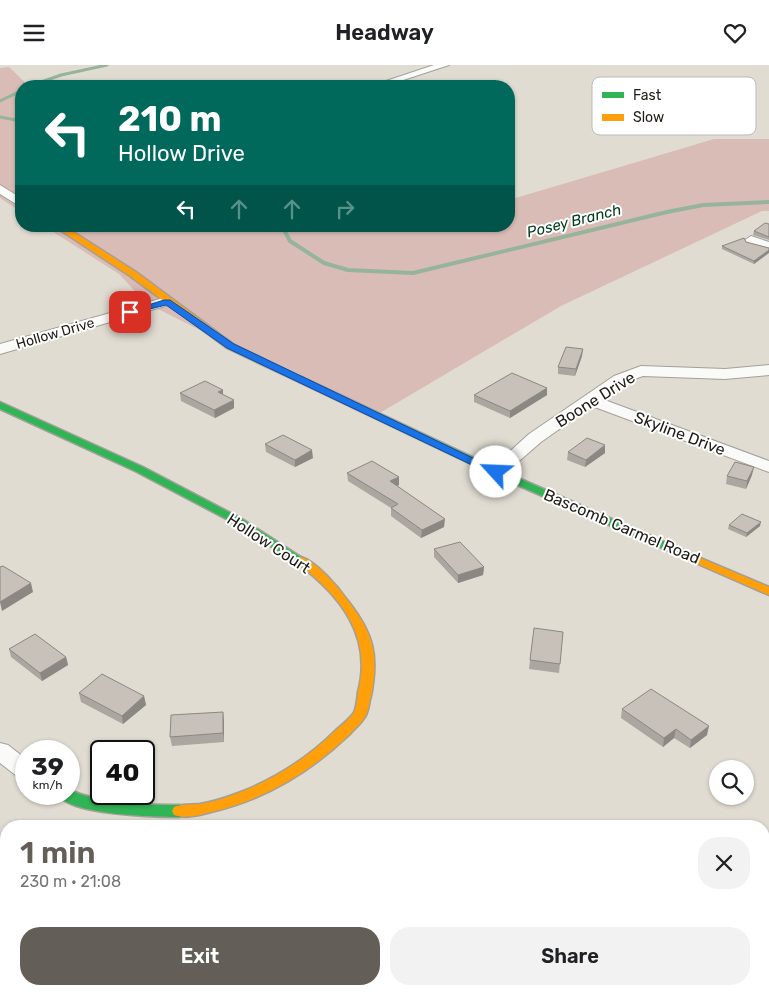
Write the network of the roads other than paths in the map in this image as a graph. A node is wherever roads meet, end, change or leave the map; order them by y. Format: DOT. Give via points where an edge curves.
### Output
graph roads {
  1 [pos="444,65"];
  2 [pos="395,80"];
  3 [pos="0,189"];
  4 [pos="15,199"];
  5 [pos="67,232"];
  6 [pos="751,240"];
  7 [pos="769,246"];
  8 [pos="167,301"];
  9 [pos="0,349"];
  10 [pos="769,370"];
  11 [pos="591,399"];
  12 [pos="0,405"];
  13 [pos="769,467"];
  14 [pos="496,472"];
  15 [pos="769,591"];
  16 [pos="0,751"];
  17 [pos="15,763"];
  18 [pos="80,801"];
  1 -- 2 [label="street"];
  3 -- 4 [label="street"];
  5 -- 8 [label="street, Bascomb Carmel Road" via="133,274"];
  6 -- 7 [label="street"];
  8 -- 9 [label="street, Hollow Drive"];
  8 -- 14 [label="street, Bascomb Carmel Road" via="230,346"];
  10 -- 11 [label="street, Boone Drive" via="725,373 641,371 620,379"];
  11 -- 13 [label="street, Skyline Drive"];
  11 -- 14 [label="street, Boone Drive" via="535,438"];
  12 -- 18 [label="street, Hollow Court" via="139,469 238,521 308,566 342,600 365,637 370,674 360,714 333,743 291,774 258,791 198,811 141,811"];
  14 -- 15 [label="street, Bascomb Carmel Road"];
  16 -- 17 [label="street"];
}
